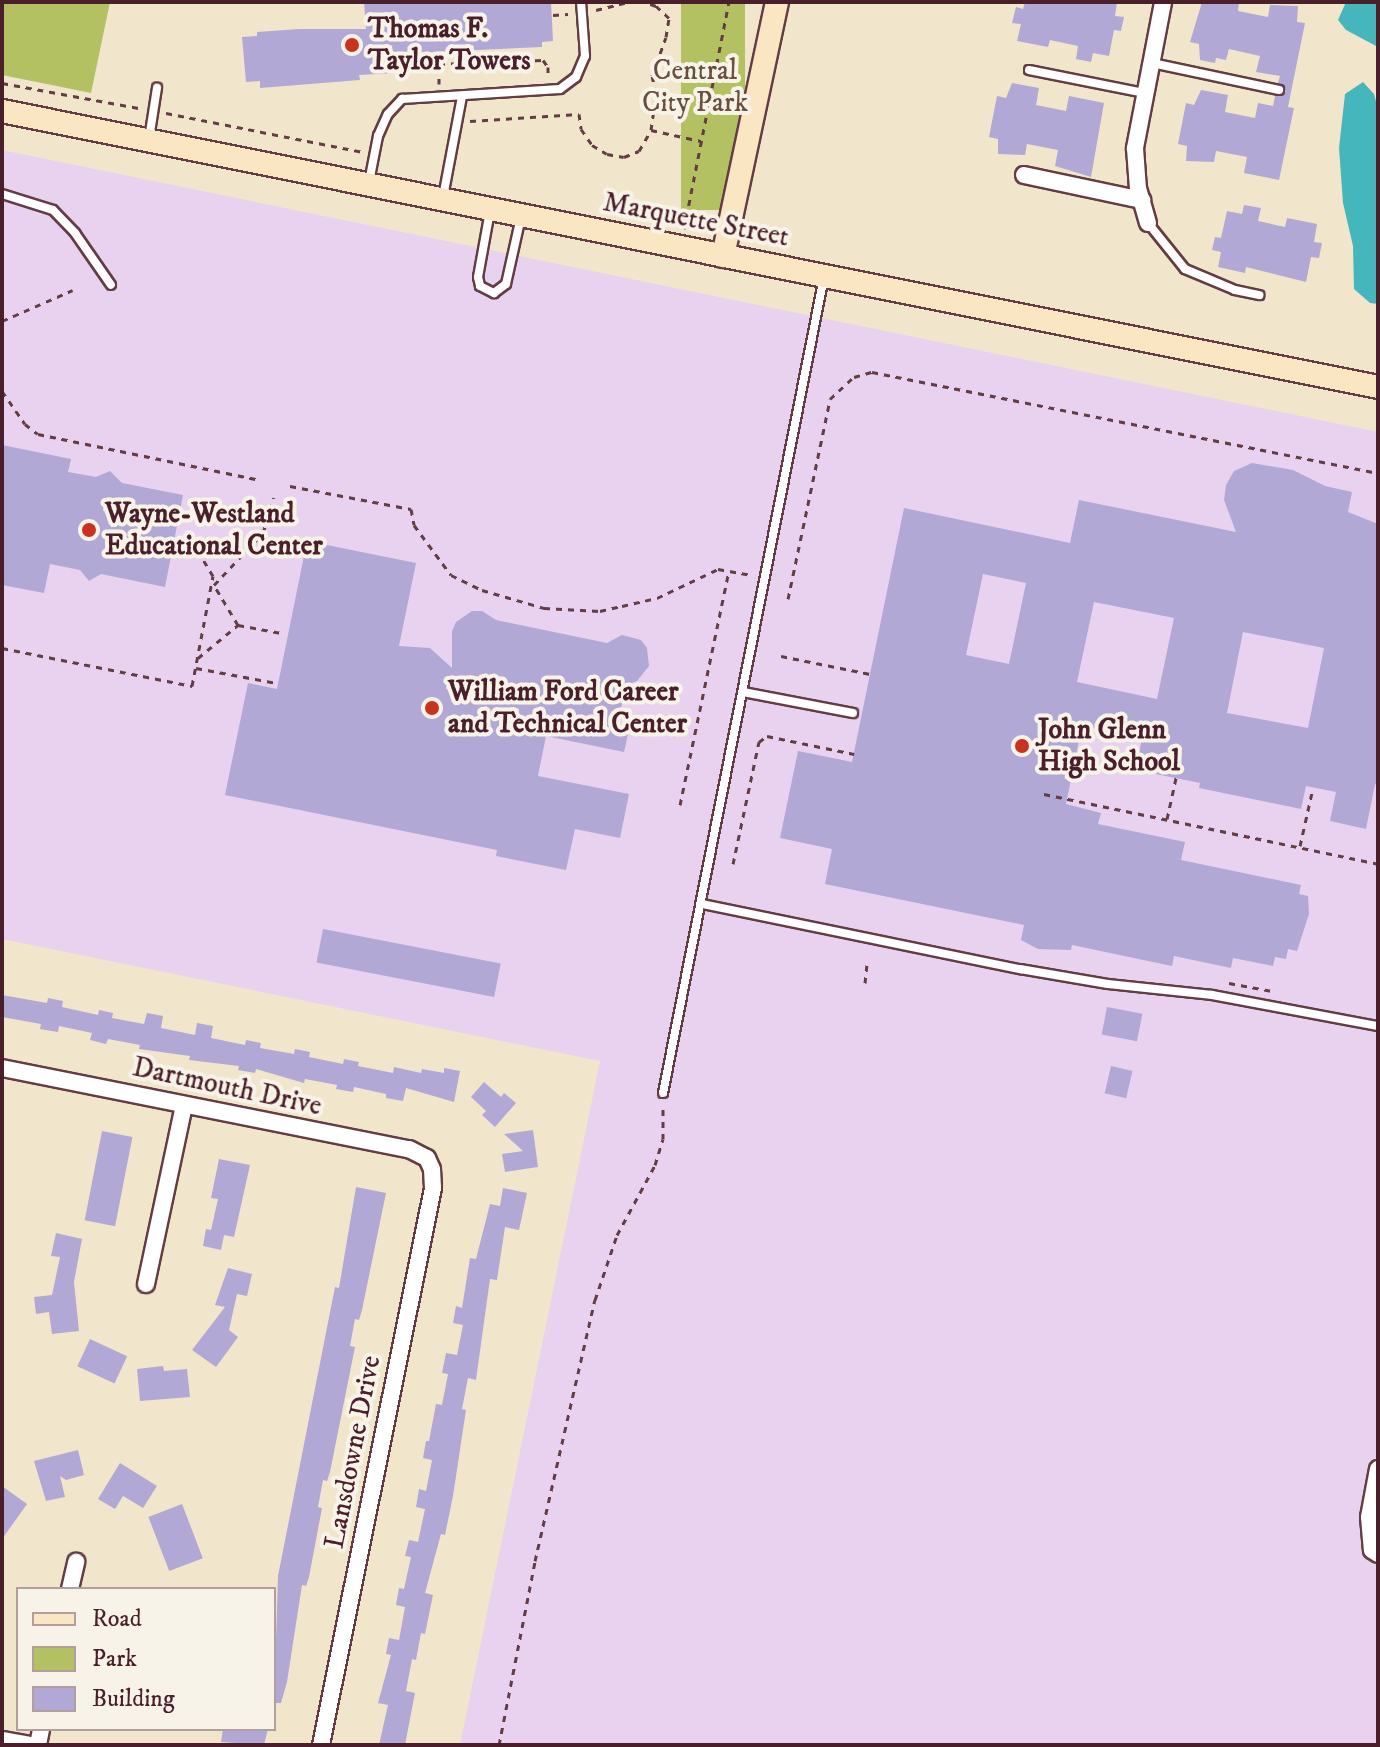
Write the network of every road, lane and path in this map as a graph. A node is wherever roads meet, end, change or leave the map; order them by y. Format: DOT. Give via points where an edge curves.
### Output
graph roads {
  1 [pos="581,2"];
  2 [pos="628,2"];
  3 [pos="645,2"];
  4 [pos="729,2"];
  5 [pos="777,2"];
  6 [pos="1163,2"];
  7 [pos="592,11"];
  8 [pos="572,13"];
  9 [pos="553,15"];
  10 [pos="1151,63"];
  11 [pos="1029,70"];
  12 [pos="2,83"];
  13 [pos="157,88"];
  14 [pos="1279,90"];
  15 [pos="1144,93"];
  16 [pos="462,96"];
  17 [pos="2,111"];
  18 [pos="154,111"];
  19 [pos="468,121"];
  20 [pos="651,130"];
  21 [pos="148,141"];
  22 [pos="701,141"];
  23 [pos="363,152"];
  24 [pos="1024,175"];
  25 [pos="368,186"];
  26 [pos="2,194"];
  27 [pos="1142,200"];
  28 [pos="443,201"];
  29 [pos="490,211"];
  30 [pos="521,217"];
  31 [pos="1148,223"];
  32 [pos="680,248"];
  33 [pos="723,256"];
  34 [pos="824,276"];
  35 [pos="111,285"];
  36 [pos="73,290"];
  37 [pos="1259,295"];
  38 [pos="2,321"];
  39 [pos="1378,387"];
  40 [pos="2,391"];
  41 [pos="1378,473"];
  42 [pos="260,480"];
  43 [pos="290,486"];
  44 [pos="274,498"];
  45 [pos="175,544"];
  46 [pos="729,571"];
  47 [pos="752,575"];
  48 [pos="214,585"];
  49 [pos="788,599"];
  50 [pos="238,625"];
  51 [pos="281,633"];
  52 [pos="2,648"];
  53 [pos="781,656"];
  54 [pos="198,658"];
  55 [pos="196,668"];
  56 [pos="870,674"];
  57 [pos="277,683"];
  58 [pos="743,692"];
  59 [pos="853,713"];
  60 [pos="854,754"];
  61 [pos="1180,760"];
  62 [pos="1313,788"];
  63 [pos="1044,794"];
  64 [pos="680,805"];
  65 [pos="1167,820"];
  66 [pos="1300,848"];
  67 [pos="733,864"];
  68 [pos="1378,864"];
  69 [pos="702,904"];
  70 [pos="867,964"];
  71 [pos="865,983"];
  72 [pos="1378,1026"];
  73 [pos="2,1068"];
  74 [pos="663,1093"];
  75 [pos="184,1105"];
  76 [pos="432,1169"];
  77 [pos="146,1284"];
  78 [pos="1378,1469"];
  79 [pos="1375,1552"];
  80 [pos="76,1562"];
  81 [pos="70,1587"];
  82 [pos="2,1740"];
  83 [pos="29,1745"];
  84 [pos="321,1745"];
  85 [pos="499,1745"];
  1 -- 16 [label="lane" via="585,56 576,77 560,89"];
  2 -- 7 [label="path"];
  3 -- 20 [label="path" via="669,18 652,76 656,93"];
  4 -- 22 [label="path"];
  5 -- 33 [label="street"];
  6 -- 10 [label="street"];
  8 -- 9 [label="path"];
  10 -- 14 [label="lane"];
  10 -- 15 [label="street"];
  11 -- 15 [label="lane"];
  12 -- 18 [label="path"];
  13 -- 18 [label="lane"];
  15 -- 27 [label="street" via="1135,148"];
  16 -- 25 [label="lane" via="402,99 378,136"];
  16 -- 28 [label="lane"];
  17 -- 21 [label="street, Marquette Street"];
  18 -- 21 [label="lane"];
  18 -- 23 [label="path"];
  19 -- 20 [label="path" via="579,114 592,145 624,157 639,151"];
  20 -- 22 [label="path"];
  21 -- 25 [label="street, Marquette Street"];
  22 -- 32 [label="path"];
  24 -- 27 [label="street"];
  25 -- 28 [label="street, Marquette Street"];
  26 -- 35 [label="lane" via="53,210"];
  27 -- 31 [label="street"];
  28 -- 29 [label="street, Marquette Street"];
  29 -- 30 [label="street, Marquette Street"];
  29 -- 30 [label="lane" via="478,277 480,286 494,293 506,284"];
  30 -- 32 [label="street, Marquette Street"];
  31 -- 37 [label="lane" via="1185,269"];
  32 -- 33 [label="street, Marquette Street"];
  33 -- 34 [label="street, Marquette Street"];
  34 -- 39 [label="street, Marquette Street"];
  34 -- 58 [label="lane"];
  36 -- 38 [label="path"];
  40 -- 42 [label="path" via="38,434"];
  41 -- 49 [label="path" via="872,372 854,377 830,399"];
  43 -- 46 [label="path" via="411,509 414,525 451,575 544,608 600,611 657,598 718,569"];
  44 -- 48 [label="path" via="263,533"];
  45 -- 48 [label="path" via="201,556"];
  46 -- 47 [label="path"];
  46 -- 64 [label="path"];
  48 -- 50 [label="path"];
  48 -- 54 [label="path"];
  50 -- 51 [label="path"];
  50 -- 54 [label="path"];
  52 -- 55 [label="path" via="192,686"];
  53 -- 56 [label="path"];
  54 -- 55 [label="path"];
  55 -- 57 [label="path"];
  58 -- 59 [label="lane"];
  58 -- 69 [label="lane"];
  60 -- 67 [label="path" via="767,736 759,742"];
  61 -- 65 [label="path"];
  62 -- 66 [label="path"];
  63 -- 65 [label="path"];
  65 -- 66 [label="path"];
  66 -- 68 [label="path"];
  69 -- 72 [label="lane" via="1020,969 1212,995"];
  69 -- 74 [label="lane"];
  70 -- 71 [label="path"];
  73 -- 75 [label="street, Dartmouth Drive"];
  74 -- 85 [label="path" via="663,1139 655,1165 617,1235 595,1300"];
  75 -- 76 [label="street, Dartmouth Drive" via="409,1149 427,1158"];
  75 -- 77 [label="street"];
  76 -- 84 [label="street, Lansdowne Drive" via="433,1188"];
  78 -- 79 [label="street" via="1369,1517"];
  80 -- 81 [label="street"];
  82 -- 83 [label="street"];
}
